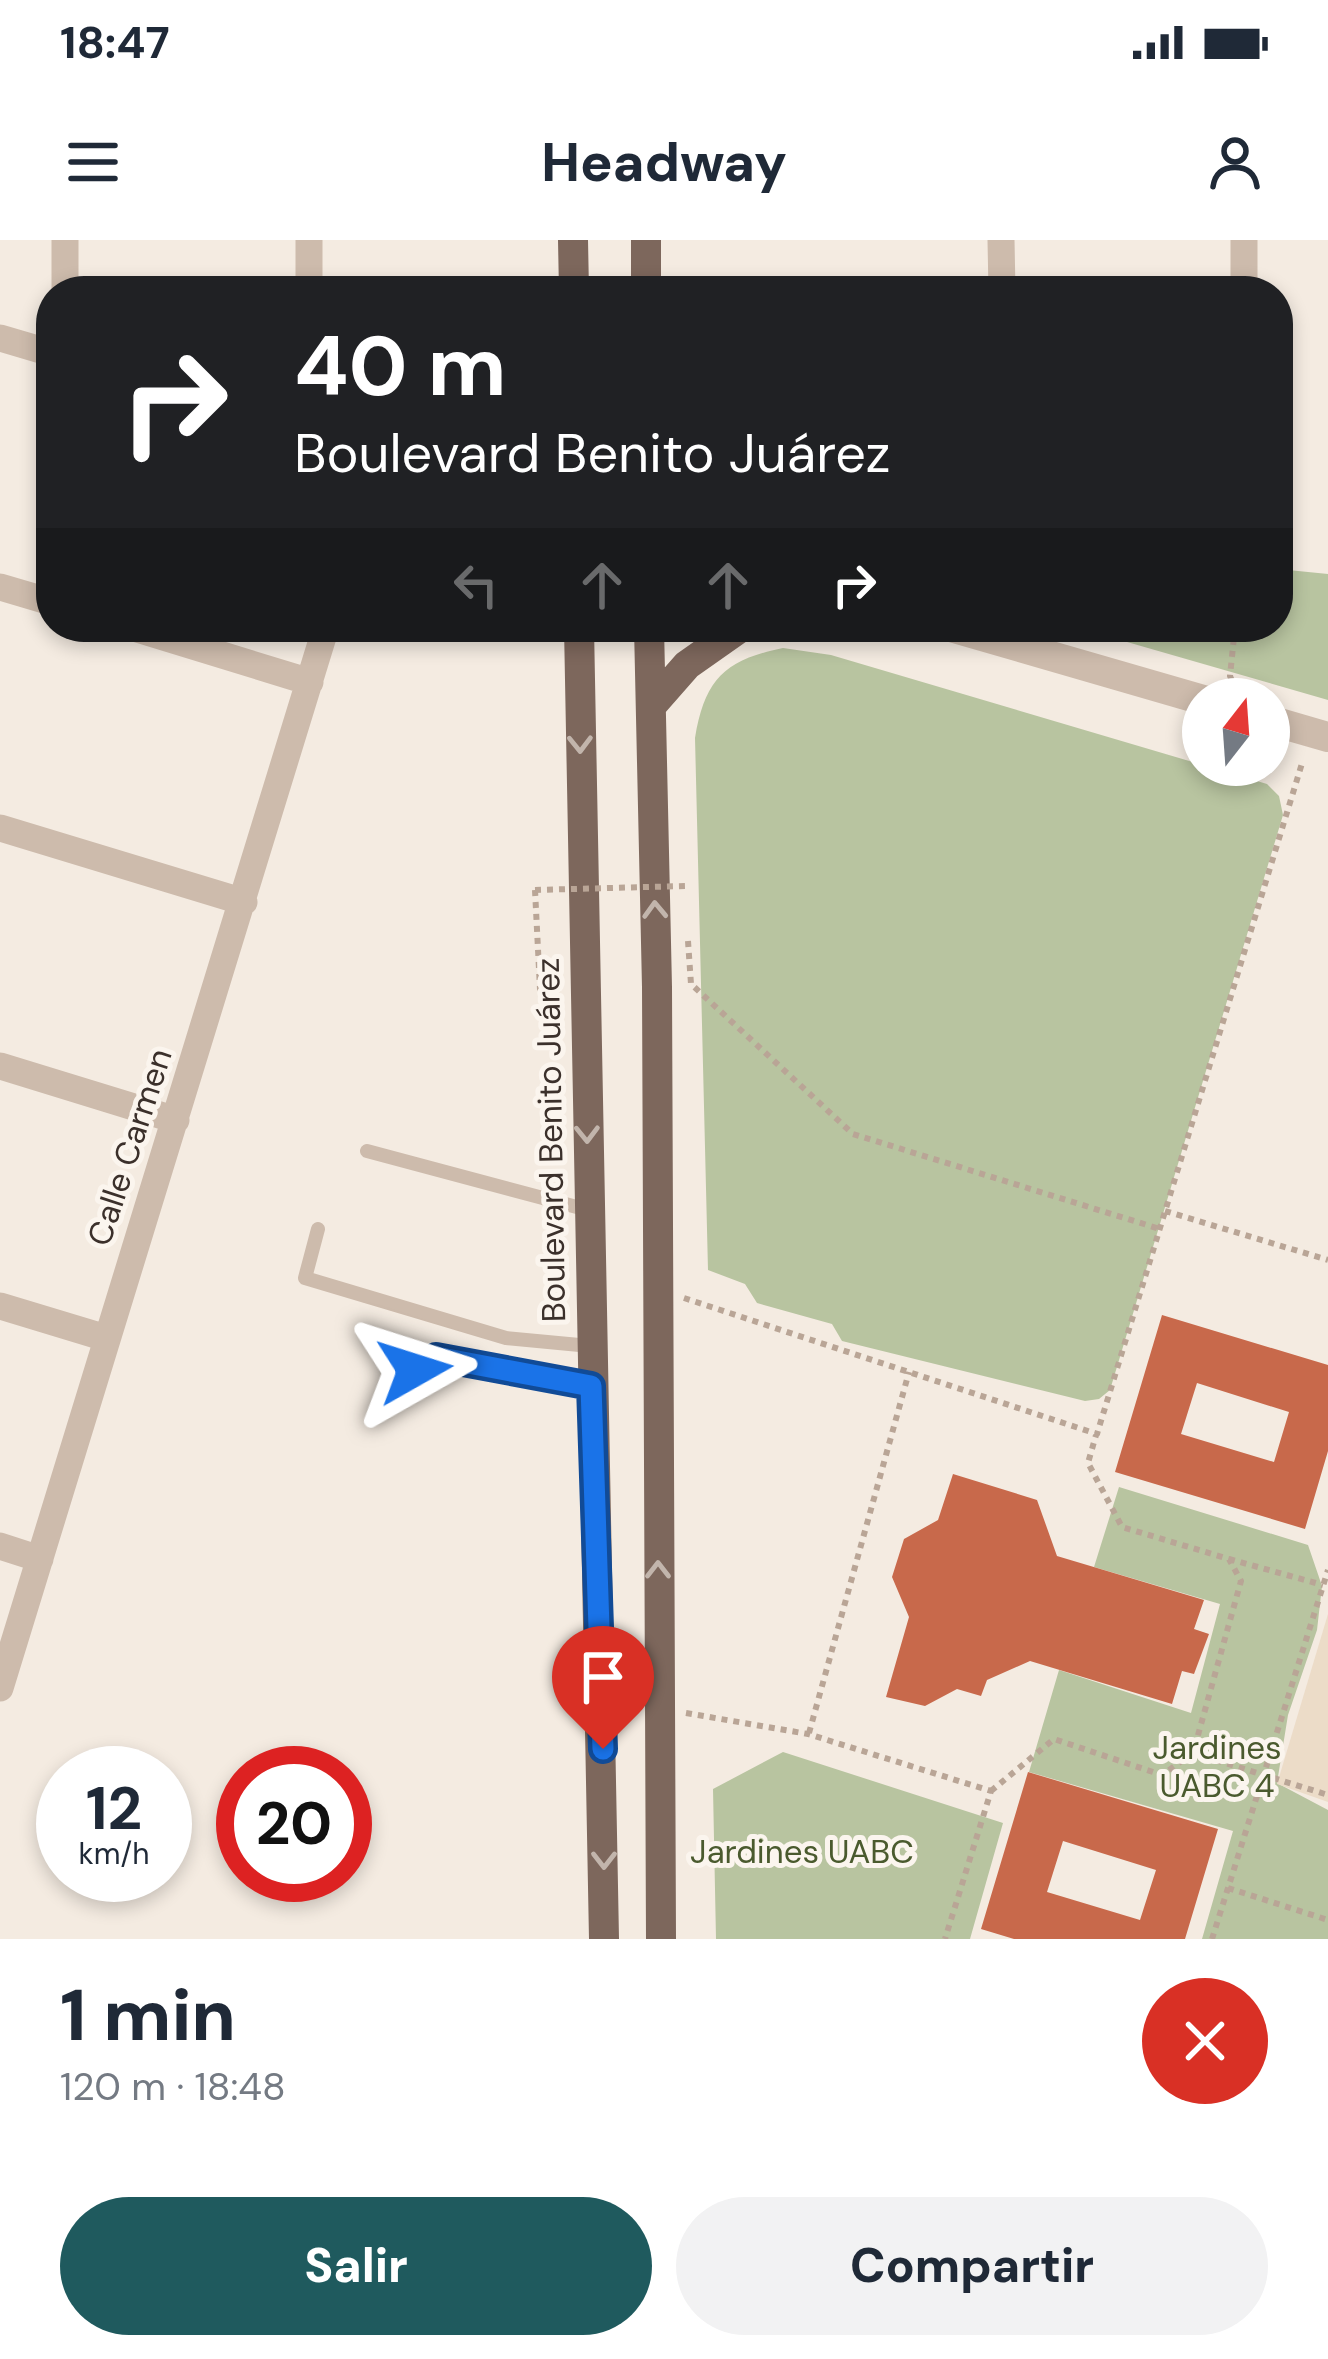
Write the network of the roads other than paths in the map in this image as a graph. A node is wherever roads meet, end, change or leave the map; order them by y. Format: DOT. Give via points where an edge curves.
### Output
graph roads {
  1 [pos="65,240"];
  2 [pos="309,240"];
  3 [pos="573,240"];
  4 [pos="646,240"];
  5 [pos="1001,240"];
  6 [pos="1244,240"];
  7 [pos="65,276"];
  8 [pos="309,276"];
  9 [pos="574,276"];
  10 [pos="646,276"];
  11 [pos="1002,276"];
  12 [pos="1244,276"];
  13 [pos="0,338"];
  14 [pos="36,348"];
  15 [pos="0,587"];
  16 [pos="36,598"];
  17 [pos="180,642"];
  18 [pos="322,642"];
  19 [pos="579,642"];
  20 [pos="649,642"];
  21 [pos="720,642"];
  22 [pos="1003,642"];
  23 [pos="310,682"];
  24 [pos="1182,694"];
  25 [pos="651,706"];
  26 [pos="1290,726"];
  27 [pos="1320,735"];
  28 [pos="0,828"];
  29 [pos="244,902"];
  30 [pos="0,1066"];
  31 [pos="176,1120"];
  32 [pos="367,1151"];
  33 [pos="588,1210"];
  34 [pos="318,1229"];
  35 [pos="0,1306"];
  36 [pos="106,1339"];
  37 [pos="590,1346"];
  38 [pos="394,1384"];
  39 [pos="591,1386"];
  40 [pos="0,1546"];
  41 [pos="40,1558"];
  42 [pos="0,1688"];
  43 [pos="604,1939"];
  44 [pos="661,1939"];
  1 -- 7 [label="street"];
  2 -- 8 [label="street"];
  3 -- 9 [label="main road"];
  4 -- 10 [label="main road"];
  5 -- 11 [label="street"];
  6 -- 12 [label="street"];
  13 -- 14 [label="street"];
  15 -- 16 [label="street"];
  17 -- 23 [label="street"];
  18 -- 23 [label="street, Calle Carmen"];
  19 -- 33 [label="main road, Boulevard Benito Juárez, one-way"];
  20 -- 25 [label="main road"];
  21 -- 25 [label="main road"];
  22 -- 24 [label="street"];
  23 -- 29 [label="street, Calle Carmen"];
  44 -- 25 [label="main road, one-way"];
  26 -- 27 [label="street"];
  28 -- 29 [label="street"];
  29 -- 31 [label="street, Calle Carmen"];
  30 -- 31 [label="street"];
  31 -- 36 [label="street, Calle Carmen"];
  32 -- 33 [label="lane"];
  33 -- 37 [label="main road, Boulevard Benito Juárez"];
  34 -- 37 [label="lane" via="305,1277 506,1338"];
  35 -- 36 [label="street"];
  36 -- 41 [label="street, Calle Carmen"];
  37 -- 39 [label="main road, Boulevard Benito Juárez"];
  38 -- 39 [label="lane" via="436,1357"];
  39 -- 43 [label="main road, Boulevard Benito Juárez, one-way"];
  40 -- 41 [label="street"];
  41 -- 42 [label="street, Calle Carmen"];
}
